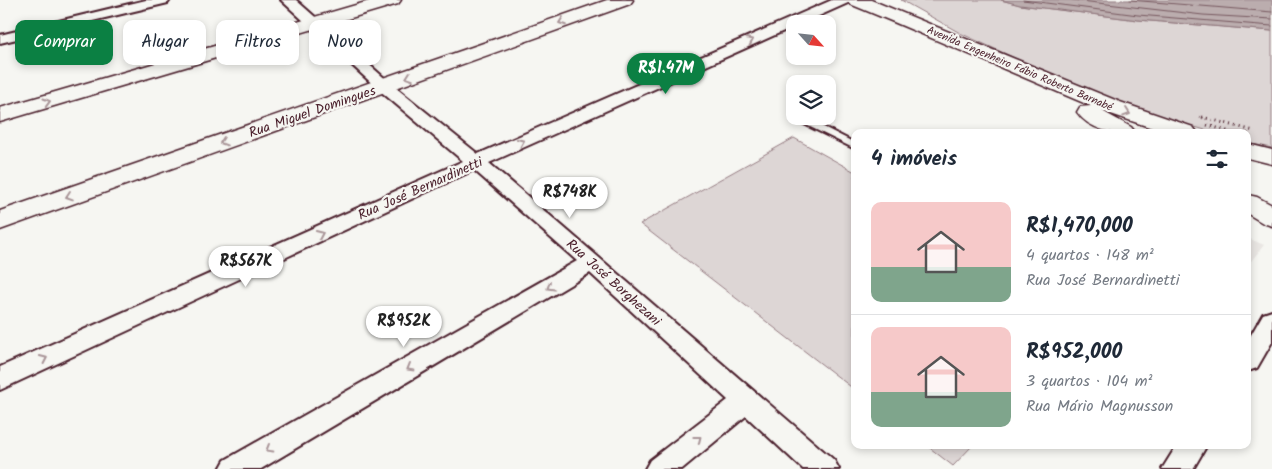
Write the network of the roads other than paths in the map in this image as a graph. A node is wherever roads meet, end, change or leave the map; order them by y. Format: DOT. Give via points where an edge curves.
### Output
graph roads {
  1 [pos="163,0"];
  2 [pos="288,0"];
  3 [pos="392,0"];
  4 [pos="624,0"];
  5 [pos="843,0"];
  6 [pos="856,0"];
  7 [pos="891,0"];
  8 [pos="311,20"];
  9 [pos="324,20"];
  10 [pos="309,24"];
  11 [pos="0,39"];
  12 [pos="970,46"];
  13 [pos="361,65"];
  14 [pos="1010,65"];
  15 [pos="384,86"];
  16 [pos="0,115"];
  17 [pos="813,125"];
  18 [pos="1118,129"];
  19 [pos="1176,129"];
  20 [pos="851,144"];
  21 [pos="1251,152"];
  22 [pos="1272,157"];
  23 [pos="476,162"];
  24 [pos="1251,205"];
  25 [pos="1272,217"];
  26 [pos="0,220"];
  27 [pos="592,262"];
  28 [pos="0,379"];
  29 [pos="746,401"];
  30 [pos="235,469"];
  31 [pos="660,469"];
  32 [pos="824,469"];
  1 -- 11 [label="street"];
  2 -- 8 [label="street, Rua José Borghezani"];
  3 -- 9 [label="main road"];
  4 -- 15 [label="main road, Rua Miguel Domingues, one-way"];
  23 -- 5 [label="street, Rua José Bernardinetti, one-way"];
  6 -- 12 [label="main road, Avenida Engenheiro Fábio Roberto Barnabé"];
  7 -- 12 [label="main road"];
  16 -- 10 [label="main road, one-way"];
  12 -- 14 [label="main road, Avenida Engenheiro Fábio Roberto Barnabé"];
  13 -- 15 [label="street, Rua José Borghezani"];
  14 -- 18 [label="main road"];
  14 -- 19 [label="main road, Avenida Engenheiro Fábio Roberto Barnabé, one-way" via="1112,107"];
  15 -- 23 [label="street, Rua José Borghezani"];
  15 -- 26 [label="main road, Rua Miguel Domingues, one-way"];
  17 -- 20 [label="lane"];
  21 -- 22 [label="main road"];
  23 -- 27 [label="street, Rua José Borghezani"];
  28 -- 23 [label="street, Rua José Bernardinetti, one-way"];
  24 -- 25 [label="main road"];
  27 -- 29 [label="street, Rua José Borghezani"];
  27 -- 30 [label="street, one-way"];
  31 -- 29 [label="street, one-way"];
  29 -- 32 [label="street, Rua José Borghezani"];
}
